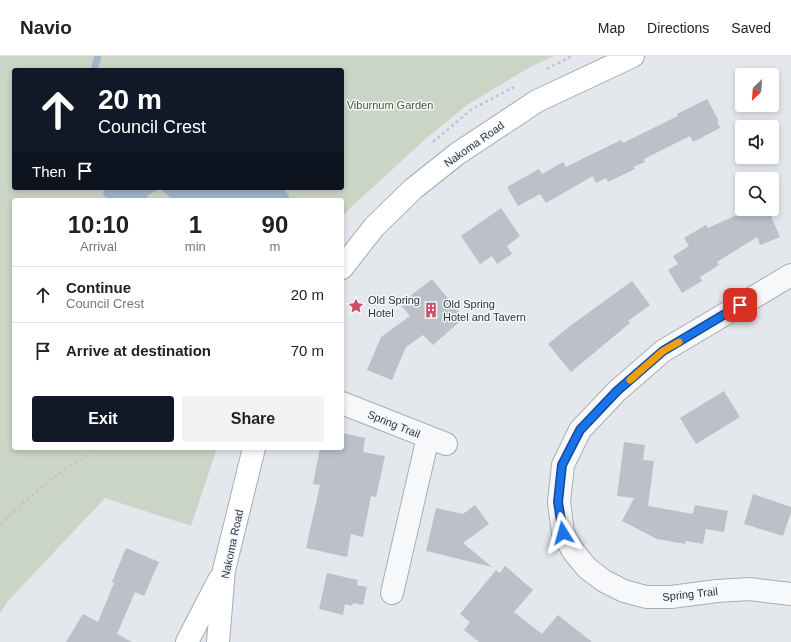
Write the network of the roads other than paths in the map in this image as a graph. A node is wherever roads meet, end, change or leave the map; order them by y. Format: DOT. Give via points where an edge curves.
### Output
graph roads {
  1 [pos="633,56"];
  2 [pos="344,265"];
  3 [pos="791,275"];
  4 [pos="344,404"];
  5 [pos="254,450"];
  6 [pos="224,570"];
  7 [pos="392,593"];
  8 [pos="791,594"];
  9 [pos="187,642"];
  10 [pos="218,642"];
  1 -- 2 [label="main road, Nakoma Road" via="538,101 457,154 413,189 374,227"];
  3 -- 8 [label="street, Spring Trail" via="663,351 617,391 580,430 562,465 558,502 563,533 574,552 587,568 604,581 624,591 646,597 749,589"];
  4 -- 7 [label="street, Spring Trail" via="437,441"];
  5 -- 6 [label="main road, Nakoma Road"];
  6 -- 9 [label="main road"];
  6 -- 10 [label="main road, Nakoma Road"];
}
